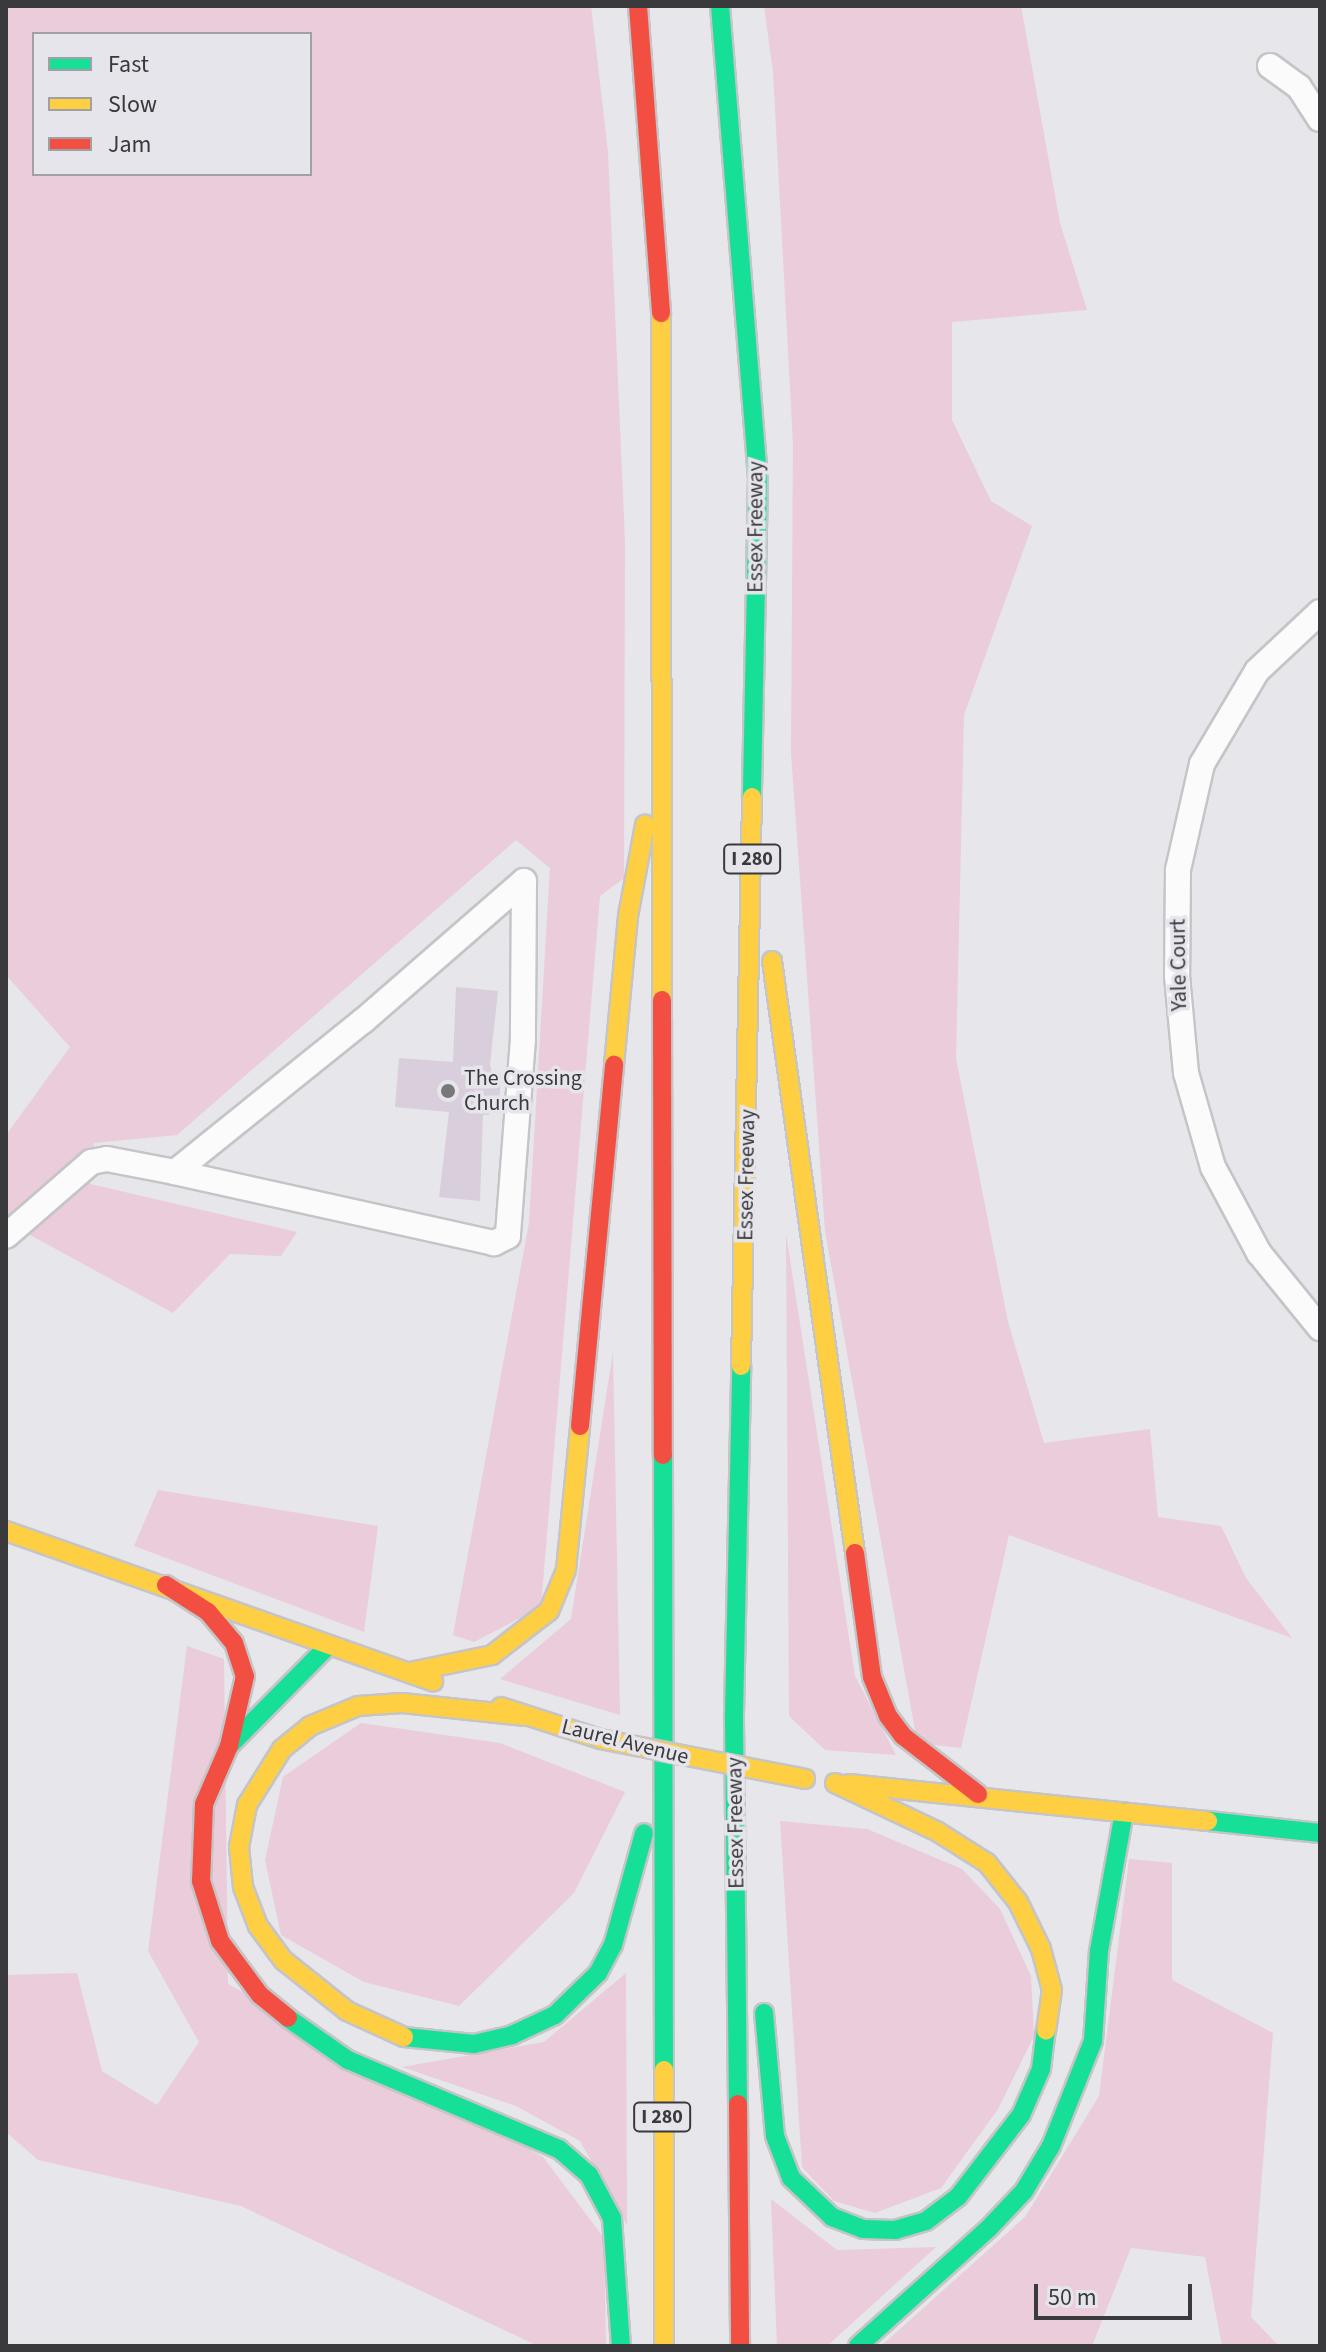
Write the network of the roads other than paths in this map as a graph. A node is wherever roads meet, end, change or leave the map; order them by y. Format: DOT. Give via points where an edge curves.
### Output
graph roads {
  1 [pos="638,6"];
  2 [pos="720,6"];
  3 [pos="1270,66"];
  4 [pos="1320,119"];
  5 [pos="1320,612"];
  6 [pos="665,713"];
  7 [pos="753,822"];
  8 [pos="175,1172"];
  9 [pos="6,1236"];
  10 [pos="1320,1328"];
  11 [pos="7,1536"];
  12 [pos="166,1585"];
  13 [pos="736,1600"];
  14 [pos="328,1646"];
  15 [pos="661,1658"];
  16 [pos="410,1672"];
  17 [pos="525,1716"];
  18 [pos="229,1746"];
  19 [pos="835,1783"];
  20 [pos="978,1794"];
  21 [pos="1124,1812"];
  22 [pos="755,1820"];
  23 [pos="1320,1833"];
  24 [pos="763,1990"];
  25 [pos="621,2346"];
  26 [pos="664,2346"];
  27 [pos="740,2346"];
  28 [pos="858,2346"];
  1 -- 6 [label="main road, I 280" via="661,301"];
  2 -- 7 [label="main road, Essex Freeway / I 280" via="758,478"];
  3 -- 4 [label="street" via="1299,87"];
  5 -- 10 [label="street, Yale Court" via="1257,671 1202,764 1179,858 1177,976 1186,1073 1213,1167 1259,1253"];
  6 -- 15 [label="main road, I 280"];
  6 -- 16 [label="main road" via="628,916 566,1570 549,1611 528,1632 492,1655"];
  7 -- 13 [label="main road, Essex Freeway / I 280"];
  7 -- 20 [label="main road" via="872,1677 903,1736"];
  8 -- 8 [label="street" via="494,1243 508,1236 523,1039 524,881 363,1021"];
  8 -- 9 [label="street" via="107,1159 91,1162"];
  11 -- 12 [label="main road, Laurel Avenue"];
  12 -- 14 [label="main road, Laurel Avenue"];
  12 -- 18 [label="main road" via="208,1612 241,1659 245,1684"];
  13 -- 22 [label="main road"];
  13 -- 27 [label="main road, Essex Freeway / I 280" via="734,2125"];
  14 -- 16 [label="main road, Laurel Avenue"];
  14 -- 18 [label="main road"];
  15 -- 17 [label="main road" via="643,1842 613,1945 598,1973 555,2015 490,2043 427,2043 347,2011 299,1976 258,1926 243,1887 239,1847 256,1784 295,1736 358,1706 402,1703"];
  15 -- 26 [label="main road, I 280"];
  16 -- 17 [label="main road, Laurel Avenue"];
  17 -- 19 [label="main road, Laurel Avenue, bridge" via="600,1739"];
  18 -- 25 [label="main road" via="204,1804 198,1857 220,1941 260,1995 314,2039 348,2060 559,2149 589,2175 612,2218"];
  19 -- 20 [label="main road, Laurel Avenue"];
  19 -- 24 [label="main road" via="938,1832 987,1863 1018,1902 1041,1949 1052,1990 1041,2069 1021,2115 958,2197 926,2221 895,2230 863,2229 832,2217 791,2178 775,2136"];
  20 -- 21 [label="main road, Laurel Avenue"];
  21 -- 23 [label="main road, Laurel Avenue"];
  21 -- 28 [label="main road" via="1099,1951 1093,2041 1051,2146 1024,2191 989,2228"];
}
